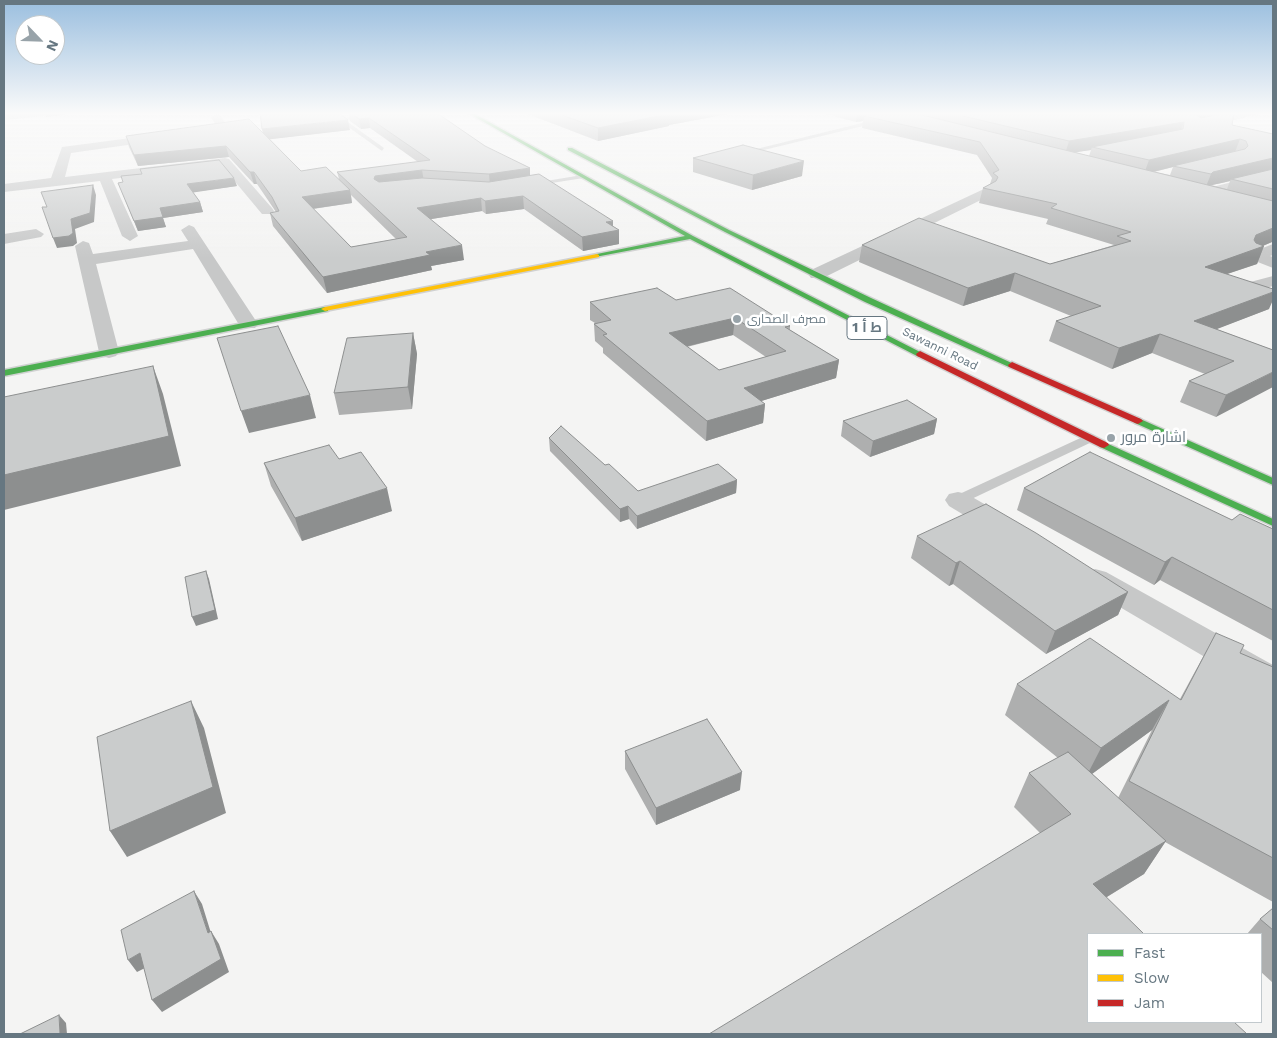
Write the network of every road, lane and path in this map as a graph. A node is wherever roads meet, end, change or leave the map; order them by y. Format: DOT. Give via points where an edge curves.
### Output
graph roads {
  1 [pos="63,161"];
  2 [pos="555,161"];
  3 [pos="593,161"];
  4 [pos="104,175"];
  5 [pos="1273,176"];
  6 [pos="582,177"];
  7 [pos="1204,178"];
  8 [pos="58,182"];
  9 [pos="38,183"];
  10 [pos="527,185"];
  11 [pos="1234,185"];
  12 [pos="4,188"];
  13 [pos="1213,191"];
  14 [pos="986,192"];
  15 [pos="1199,194"];
  16 [pos="12,201"];
  17 [pos="1227,201"];
  18 [pos="267,211"];
  19 [pos="36,234"];
  20 [pos="130,236"];
  21 [pos="691,237"];
  22 [pos="4,239"];
  23 [pos="1273,249"];
  24 [pos="1273,263"];
  25 [pos="817,274"];
  26 [pos="1273,281"];
  27 [pos="1241,290"];
  28 [pos="248,324"];
  29 [pos="109,352"];
  30 [pos="4,373"];
  31 [pos="1109,434"];
  32 [pos="1089,438"];
  33 [pos="1176,450"];
  34 [pos="1204,452"];
  35 [pos="1159,457"];
  36 [pos="1161,472"];
  37 [pos="1273,482"];
  38 [pos="958,500"];
  39 [pos="1273,523"];
  40 [pos="1035,544"];
  41 [pos="1069,564"];
  42 [pos="1273,681"];
  1 -- 8 [label="street"];
  2 -- 6 [label="main road, Sawanni Road / ط أ 1"];
  3 -- 25 [label="main road, Sawanni Road / ط أ 1"];
  4 -- 8 [label="street"];
  4 -- 18 [label="street" via="225,162"];
  4 -- 20 [label="street"];
  5 -- 11 [label="street"];
  6 -- 10 [label="lane"];
  6 -- 21 [label="main road, Sawanni Road / ط أ 1"];
  7 -- 11 [label="street"];
  8 -- 9 [label="street"];
  9 -- 12 [label="street"];
  9 -- 16 [label="street"];
  11 -- 13 [label="street"];
  14 -- 25 [label="street"];
  15 -- 17 [label="street"];
  19 -- 22 [label="street"];
  21 -- 28 [label="main road"];
  21 -- 32 [label="main road, Sawanni Road / ط أ 1"];
  23 -- 24 [label="street" via="1256,256"];
  25 -- 34 [label="main road, Sawanni Road / ط أ 1" via="1117,419"];
  26 -- 27 [label="street"];
  28 -- 29 [label="main road"];
  28 -- 29 [label="street" via="194,237 85,253"];
  29 -- 30 [label="main road"];
  31 -- 32 [label="main road"];
  32 -- 36 [label="main road, Sawanni Road / ط أ 1"];
  32 -- 38 [label="lane"];
  33 -- 34 [label="main road"];
  34 -- 37 [label="main road, Sawanni Road / ط أ 1"];
  35 -- 36 [label="main road" via="1157,464"];
  36 -- 39 [label="main road, Sawanni Road / ط أ 1"];
  38 -- 40 [label="street"];
  41 -- 42 [label="street"];
}
